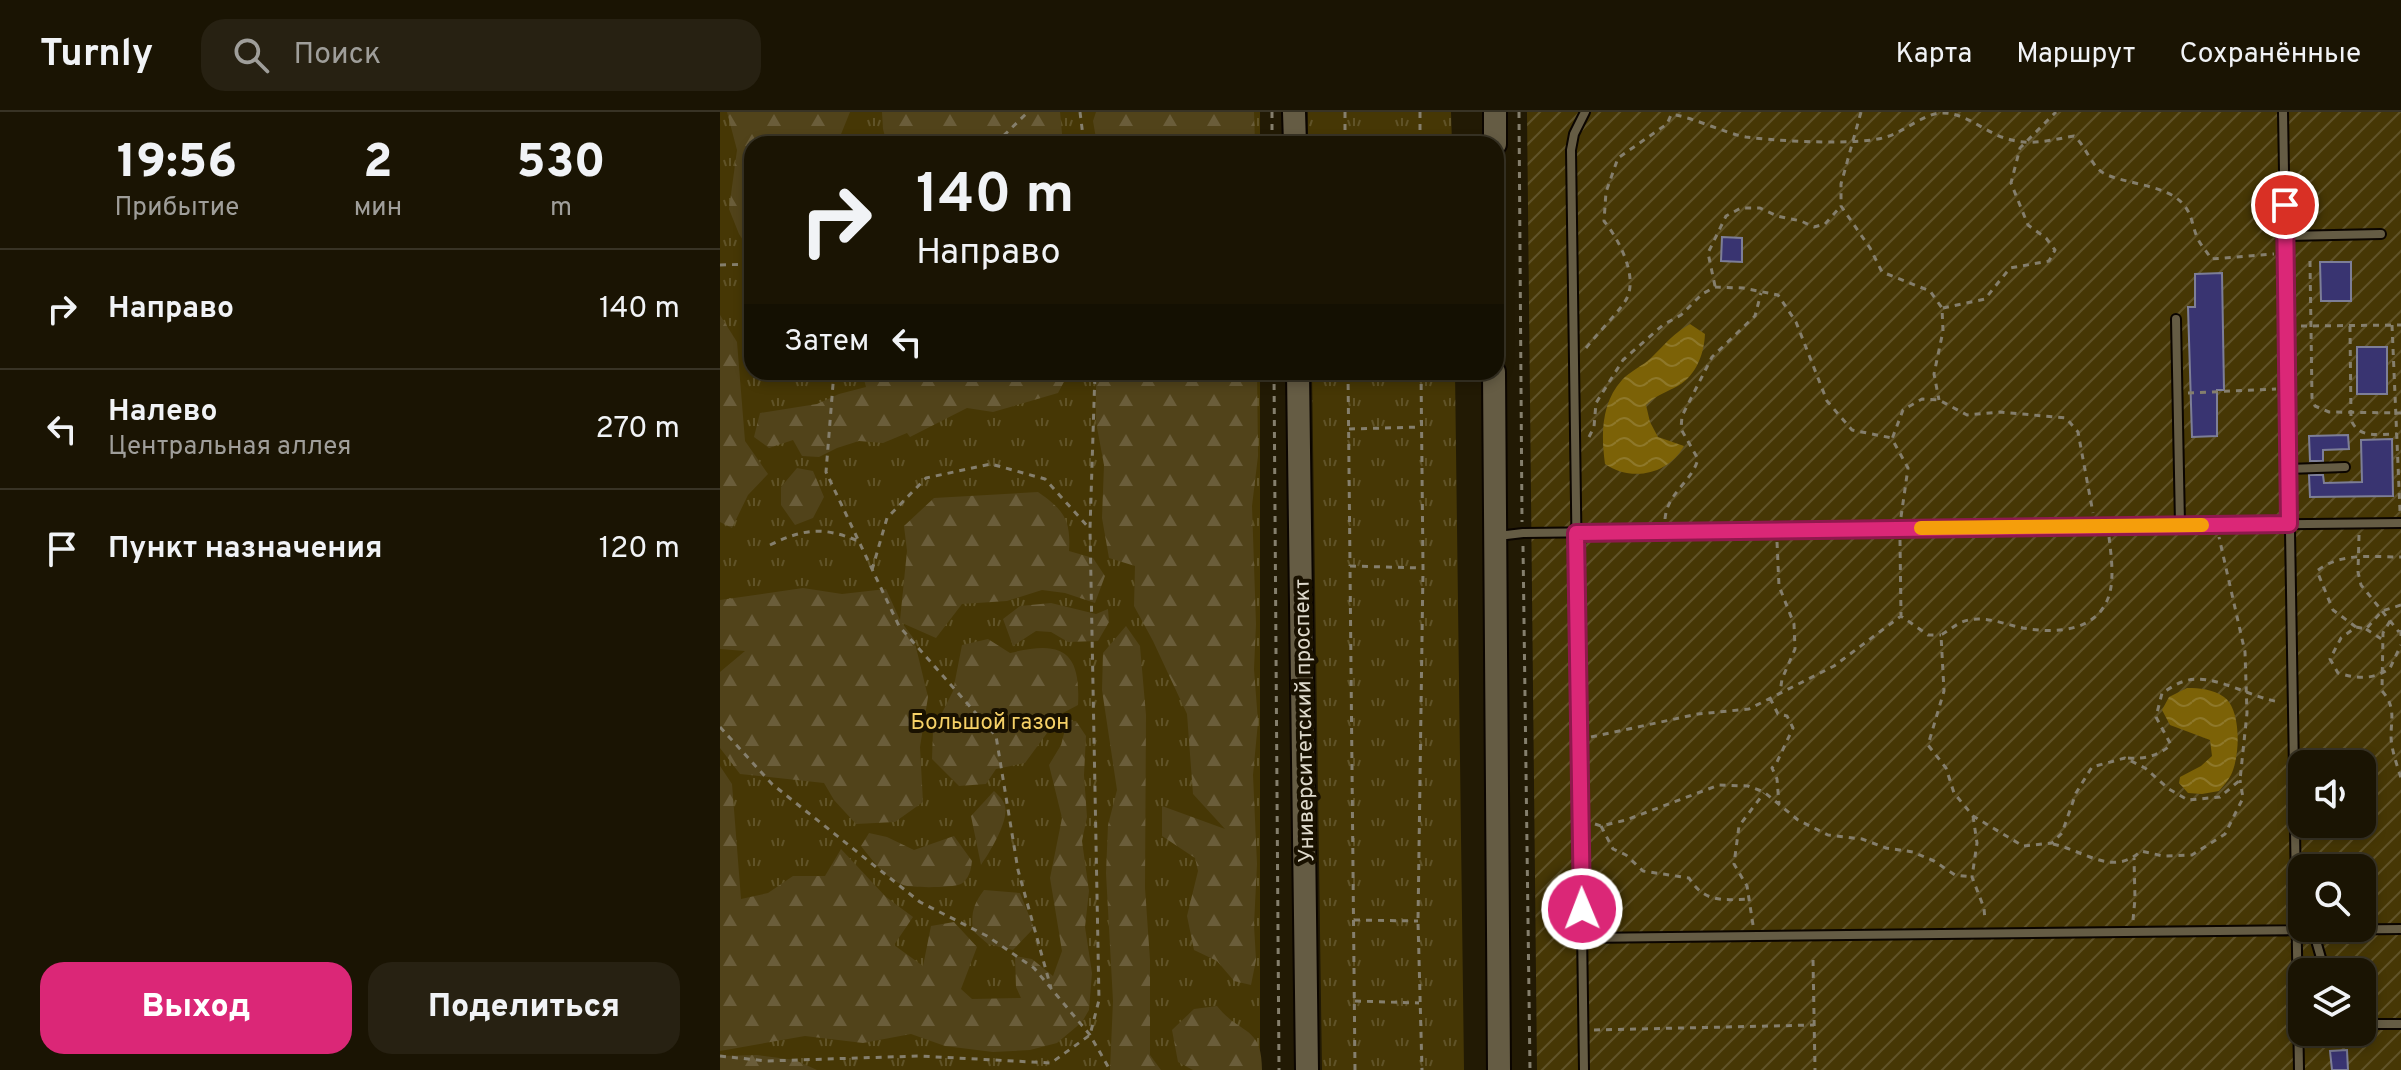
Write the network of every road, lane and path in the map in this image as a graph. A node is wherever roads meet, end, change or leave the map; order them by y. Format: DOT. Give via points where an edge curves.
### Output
graph roads {
  1 [pos="1028,112"];
  2 [pos="1080,112"];
  3 [pos="1272,112"];
  4 [pos="1294,112"];
  5 [pos="1345,112"];
  6 [pos="1420,112"];
  7 [pos="1495,112"];
  8 [pos="1519,112"];
  9 [pos="1585,112"];
  10 [pos="1861,112"];
  11 [pos="2056,112"];
  12 [pos="2283,112"];
  13 [pos="1003,136"];
  14 [pos="1083,136"];
  15 [pos="1272,136"];
  16 [pos="1295,136"];
  17 [pos="1345,136"];
  18 [pos="1420,136"];
  19 [pos="1495,136"];
  20 [pos="1854,140"];
  21 [pos="2024,143"];
  22 [pos="1841,206"];
  23 [pos="2381,234"];
  24 [pos="2285,236"];
  25 [pos="2286,253"];
  26 [pos="2310,261"];
  27 [pos="744,264"];
  28 [pos="720,265"];
  29 [pos="1715,287"];
  30 [pos="1761,293"];
  31 [pos="1942,308"];
  32 [pos="2176,319"];
  33 [pos="2392,325"];
  34 [pos="2401,325"];
  35 [pos="2311,326"];
  36 [pos="2350,326"];
  37 [pos="2286,327"];
  38 [pos="1574,364"];
  39 [pos="833,380"];
  40 [pos="1095,380"];
  41 [pos="1274,380"];
  42 [pos="1298,380"];
  43 [pos="1348,380"];
  44 [pos="1421,380"];
  45 [pos="1494,380"];
  46 [pos="2287,389"];
  47 [pos="2312,389"];
  48 [pos="2178,394"];
  49 [pos="1939,400"];
  50 [pos="2351,412"];
  51 [pos="2398,413"];
  52 [pos="1421,427"];
  53 [pos="1348,429"];
  54 [pos="2397,434"];
  55 [pos="1892,439"];
  56 [pos="1575,451"];
  57 [pos="2345,467"];
  58 [pos="2288,469"];
  59 [pos="2359,523"];
  60 [pos="2401,523"];
  61 [pos="2289,524"];
  62 [pos="2180,525"];
  63 [pos="2218,525"];
  64 [pos="2095,526"];
  65 [pos="2108,526"];
  66 [pos="1090,529"];
  67 [pos="1899,529"];
  68 [pos="1776,530"];
  69 [pos="1664,532"];
  70 [pos="1523,533"];
  71 [pos="1576,533"];
  72 [pos="1494,537"];
  73 [pos="858,541"];
  74 [pos="770,545"];
  75 [pos="2359,557"];
  76 [pos="2401,557"];
  77 [pos="1350,566"];
  78 [pos="1423,568"];
  79 [pos="872,570"];
  80 [pos="2401,605"];
  81 [pos="2382,611"];
  82 [pos="1901,616"];
  83 [pos="2390,621"];
  84 [pos="2356,627"];
  85 [pos="2366,629"];
  86 [pos="2400,631"];
  87 [pos="1941,635"];
  88 [pos="2383,640"];
  89 [pos="2401,642"];
  90 [pos="2383,674"];
  91 [pos="1780,693"];
  92 [pos="2247,694"];
  93 [pos="1770,698"];
  94 [pos="2292,703"];
  95 [pos="720,727"];
  96 [pos="1579,739"];
  97 [pos="2401,756"];
  98 [pos="2395,757"];
  99 [pos="2125,758"];
  100 [pos="2401,778"];
  101 [pos="2240,780"];
  102 [pos="1764,792"];
  103 [pos="1779,805"];
  104 [pos="1973,816"];
  105 [pos="1580,821"];
  106 [pos="1601,826"];
  107 [pos="2052,843"];
  108 [pos="2295,854"];
  109 [pos="2134,858"];
  110 [pos="1972,877"];
  111 [pos="1749,899"];
  112 [pos="1354,920"];
  113 [pos="1418,921"];
  114 [pos="2376,929"];
  115 [pos="2401,929"];
  116 [pos="2288,930"];
  117 [pos="2131,932"];
  118 [pos="1986,934"];
  119 [pos="1753,936"];
  120 [pos="1582,938"];
  121 [pos="2296,942"];
  122 [pos="1813,960"];
  123 [pos="1051,988"];
  124 [pos="1355,1001"];
  125 [pos="1419,1003"];
  126 [pos="2376,1024"];
  127 [pos="2401,1024"];
  128 [pos="1814,1025"];
  129 [pos="1584,1030"];
  130 [pos="1090,1035"];
  131 [pos="720,1056"];
  132 [pos="1110,1070"];
  133 [pos="1279,1070"];
  134 [pos="1307,1070"];
  135 [pos="1355,1070"];
  136 [pos="1422,1070"];
  137 [pos="1499,1070"];
  138 [pos="1530,1070"];
  139 [pos="1584,1070"];
  140 [pos="1815,1070"];
  141 [pos="2299,1070"];
  1 -- 13 [label="path"];
  2 -- 14 [label="path"];
  3 -- 15 [label="path"];
  4 -- 16 [label="main road"];
  5 -- 17 [label="path"];
  6 -- 18 [label="path"];
  7 -- 19 [label="main road"];
  8 -- 70 [label="path"];
  9 -- 38 [label="lane" via="1571,150"];
  10 -- 20 [label="path"];
  11 -- 21 [label="path"];
  12 -- 24 [label="lane"];
  20 -- 21 [label="path" via="1882,138 1940,113 1961,116"];
  20 -- 22 [label="path" via="1841,184"];
  20 -- 38 [label="path" via="1745,137 1671,115 1667,124 1618,158 1606,192 1604,221 1628,264 1628,297"];
  21 -- 25 [label="path" via="2074,136 2104,173 2181,201 2211,259"];
  21 -- 31 [label="path" via="2011,183 2028,225 2055,250 2049,261 2010,268 1985,299"];
  22 -- 29 [label="path" via="1825,224 1814,227 1760,208 1741,208 1726,216 1708,253"];
  22 -- 31 [label="path" via="1882,272 1930,291"];
  23 -- 24 [label="lane"];
  24 -- 25 [label="lane"];
  25 -- 37 [label="lane"];
  26 -- 35 [label="path"];
  27 -- 28 [label="path"];
  29 -- 30 [label="path"];
  29 -- 56 [label="path" via="1623,360 1596,403 1594,427"];
  30 -- 55 [label="path" via="1778,295 1790,313 1827,401 1852,430"];
  30 -- 69 [label="path" via="1755,316 1712,357 1682,416 1681,429 1698,459 1694,472 1666,506"];
  31 -- 49 [label="path" via="1934,374"];
  32 -- 48 [label="lane"];
  33 -- 34 [label="path"];
  33 -- 36 [label="path"];
  33 -- 51 [label="path"];
  35 -- 36 [label="path"];
  35 -- 37 [label="path"];
  35 -- 47 [label="path"];
  36 -- 50 [label="path"];
  37 -- 46 [label="lane"];
  38 -- 56 [label="lane"];
  39 -- 73 [label="path" via="826,472"];
  40 -- 66 [label="path"];
  41 -- 133 [label="path"];
  42 -- 134 [label="main road, Университетский проспект"];
  43 -- 53 [label="path"];
  44 -- 52 [label="path"];
  45 -- 72 [label="main road"];
  46 -- 47 [label="path"];
  46 -- 48 [label="path"];
  46 -- 58 [label="lane"];
  47 -- 50 [label="path" via="2315,406 2322,411"];
  48 -- 62 [label="lane"];
  49 -- 55 [label="path" via="1922,399 1903,410"];
  49 -- 64 [label="path" via="1967,415 2066,418 2078,432"];
  50 -- 51 [label="path"];
  50 -- 54 [label="path" via="2359,432"];
  51 -- 54 [label="path"];
  52 -- 53 [label="path"];
  52 -- 78 [label="path"];
  53 -- 77 [label="path"];
  54 -- 60 [label="path"];
  55 -- 67 [label="path" via="1908,468"];
  56 -- 71 [label="lane"];
  57 -- 58 [label="lane"];
  58 -- 61 [label="lane"];
  59 -- 60 [label="lane"];
  59 -- 61 [label="lane"];
  59 -- 75 [label="path"];
  61 -- 63 [label="lane"];
  61 -- 94 [label="lane"];
  62 -- 63 [label="lane"];
  62 -- 65 [label="lane"];
  63 -- 92 [label="path" via="2245,652"];
  64 -- 65 [label="lane"];
  64 -- 67 [label="lane"];
  65 -- 87 [label="path" via="2110,591 2103,609 2081,627 2056,632 1989,619 1964,621"];
  66 -- 79 [label="path" via="1045,479 991,464 926,478 887,518"];
  66 -- 130 [label="path" via="1099,1000"];
  67 -- 68 [label="lane"];
  67 -- 82 [label="path"];
  68 -- 69 [label="lane"];
  68 -- 91 [label="path" via="1779,586 1794,624 1795,649"];
  69 -- 71 [label="lane"];
  70 -- 71 [label="lane"];
  70 -- 72 [label="lane"];
  70 -- 138 [label="path"];
  71 -- 96 [label="lane"];
  72 -- 137 [label="main road"];
  73 -- 74 [label="path" via="823,530"];
  73 -- 79 [label="path"];
  75 -- 76 [label="path"];
  75 -- 81 [label="path" via="2361,585"];
  75 -- 84 [label="path" via="2327,563 2317,571 2333,610"];
  77 -- 78 [label="path"];
  77 -- 112 [label="path"];
  78 -- 113 [label="path"];
  79 -- 123 [label="path" via="899,626 996,736 1018,870"];
  80 -- 81 [label="path"];
  81 -- 83 [label="path"];
  81 -- 85 [label="path"];
  82 -- 87 [label="path" via="1928,635"];
  82 -- 91 [label="path" via="1834,666"];
  83 -- 86 [label="path"];
  83 -- 88 [label="path"];
  84 -- 85 [label="path"];
  84 -- 90 [label="path" via="2341,638 2330,659 2338,673 2356,679"];
  85 -- 88 [label="path"];
  86 -- 89 [label="path"];
  87 -- 104 [label="path" via="1944,691 1928,745"];
  88 -- 90 [label="path"];
  89 -- 90 [label="path"];
  90 -- 98 [label="path" via="2382,691 2394,721"];
  91 -- 93 [label="path"];
  92 -- 94 [label="path"];
  92 -- 99 [label="path" via="2209,680 2186,680 2162,693 2156,717 2171,745 2159,755"];
  92 -- 101 [label="path"];
  93 -- 96 [label="path" via="1749,709"];
  93 -- 103 [label="path" via="1793,728 1772,768"];
  94 -- 108 [label="lane"];
  95 -- 123 [label="path" via="772,784 920,902 987,936 1034,968"];
  96 -- 105 [label="lane"];
  97 -- 98 [label="path"];
  98 -- 100 [label="path"];
  99 -- 101 [label="path" via="2188,800 2220,797"];
  99 -- 107 [label="path" via="2092,767 2062,833"];
  101 -- 109 [label="path" via="2243,798 2225,834 2192,855 2141,851"];
  102 -- 103 [label="path"];
  102 -- 106 [label="path" via="1719,785"];
  102 -- 111 [label="path" via="1739,826 1734,864"];
  103 -- 110 [label="path" via="1828,835 1913,852 1955,875"];
  104 -- 107 [label="path" via="2023,846"];
  104 -- 110 [label="path" via="1977,843"];
  105 -- 106 [label="path"];
  105 -- 120 [label="lane"];
  106 -- 111 [label="path" via="1613,849 1643,871 1689,878 1699,893 1720,900"];
  107 -- 109 [label="path" via="2117,864"];
  109 -- 117 [label="path"];
  110 -- 118 [label="path" via="1984,908"];
  111 -- 119 [label="path"];
  112 -- 113 [label="path"];
  112 -- 124 [label="path"];
  113 -- 125 [label="path"];
  114 -- 115 [label="lane"];
  116 -- 117 [label="lane"];
  117 -- 118 [label="lane"];
  118 -- 119 [label="lane"];
  119 -- 120 [label="lane"];
  120 -- 129 [label="lane"];
  121 -- 141 [label="lane"];
  122 -- 128 [label="path"];
  123 -- 130 [label="path"];
  124 -- 125 [label="path"];
  124 -- 135 [label="path"];
  125 -- 136 [label="path"];
  126 -- 127 [label="lane"];
  128 -- 129 [label="path"];
  128 -- 140 [label="path"];
  129 -- 139 [label="lane"];
  130 -- 131 [label="path" via="1051,1063 919,1056 767,1061"];
  130 -- 132 [label="path"];
}
